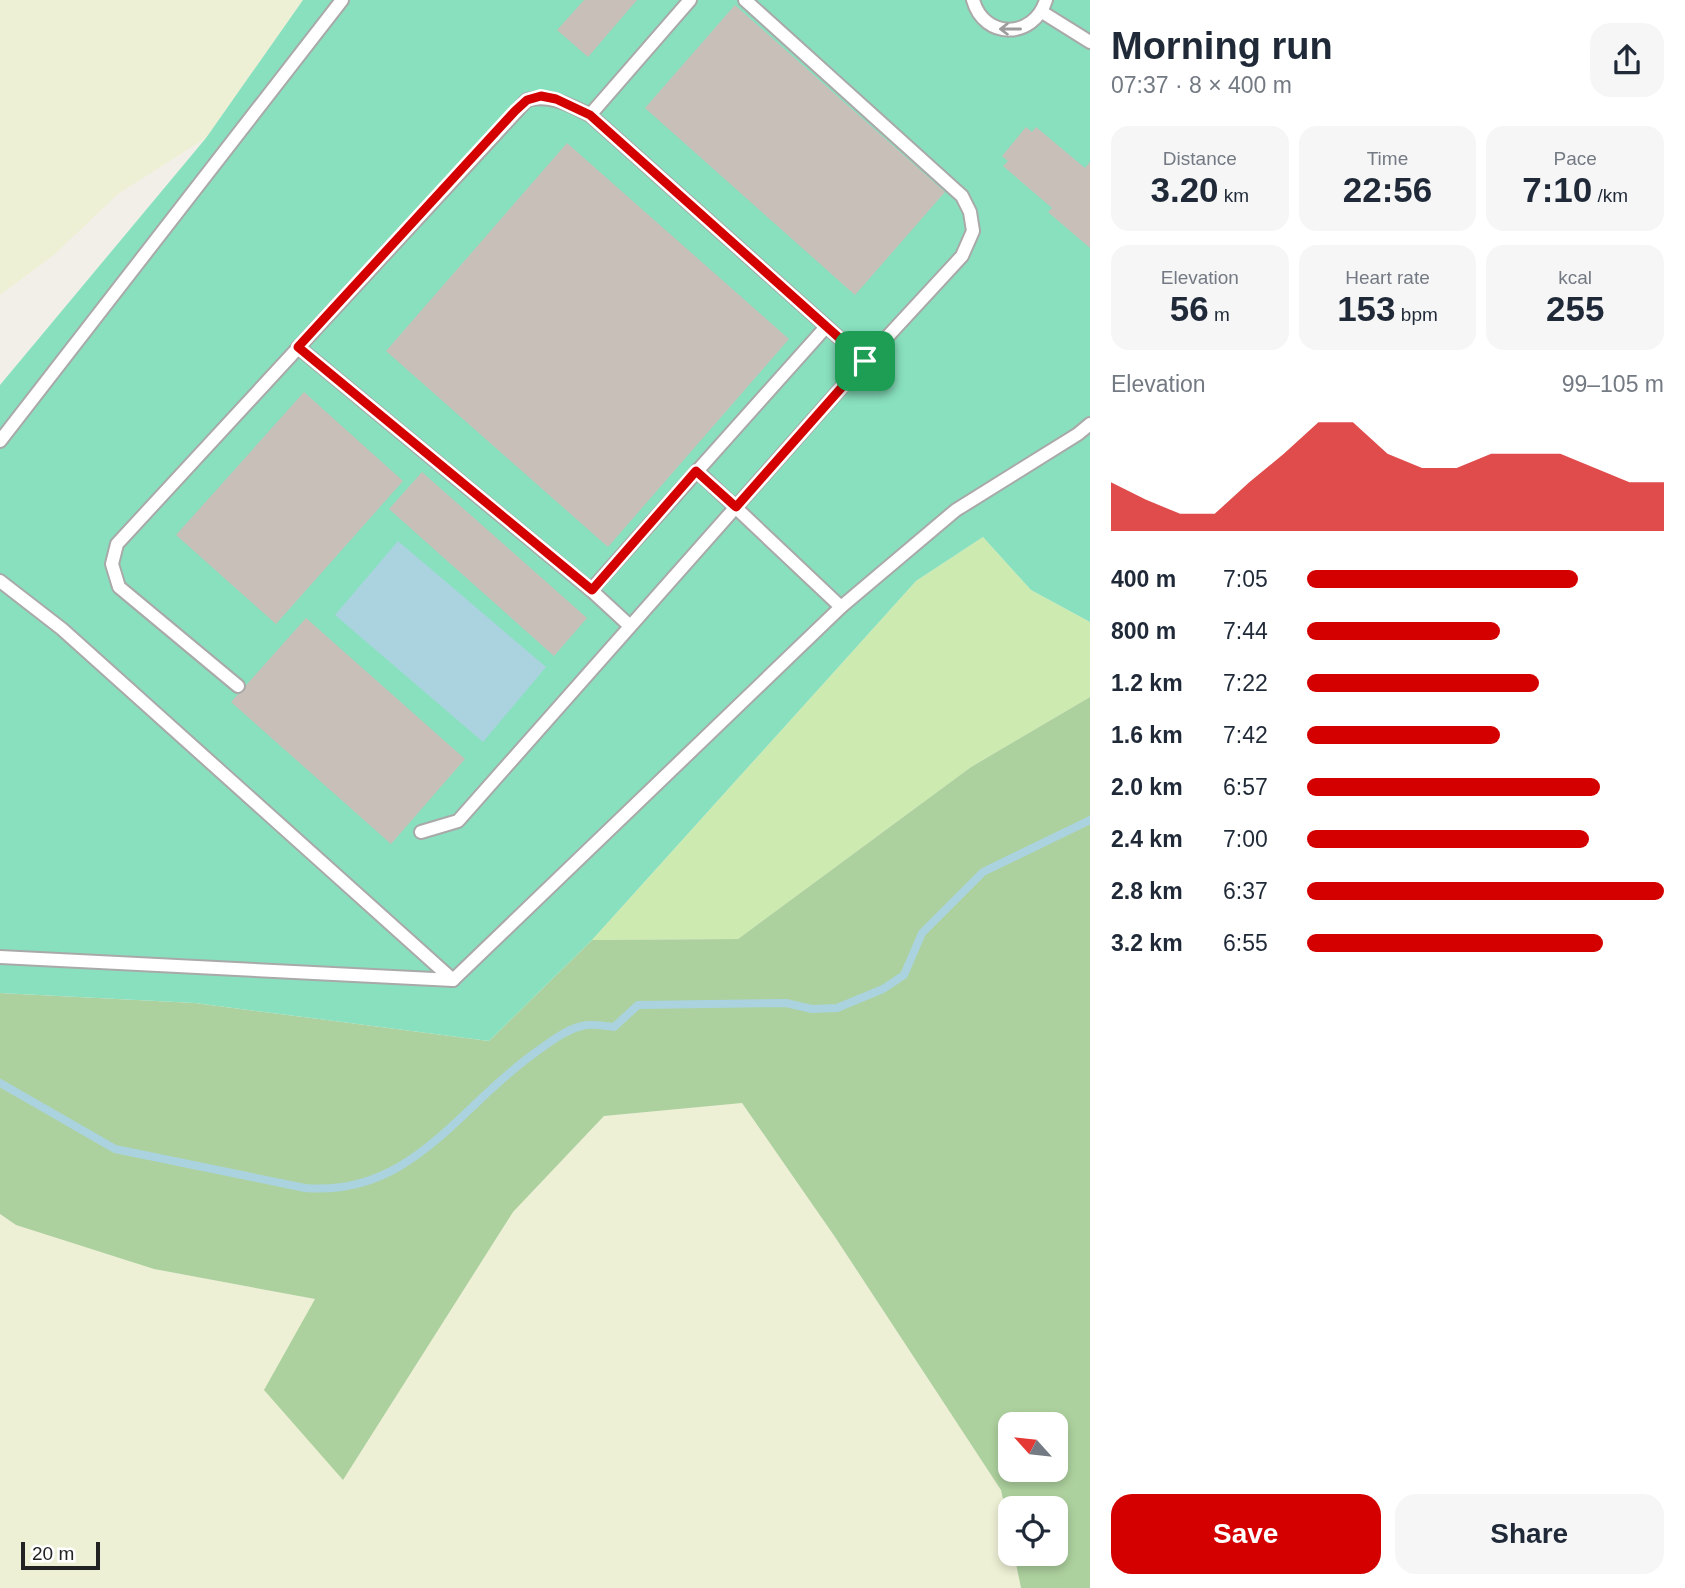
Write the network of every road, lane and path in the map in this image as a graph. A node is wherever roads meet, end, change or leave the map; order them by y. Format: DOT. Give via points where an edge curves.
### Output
graph roads {
  1 [pos="342,0"];
  2 [pos="690,0"];
  3 [pos="745,0"];
  4 [pos="973,0"];
  5 [pos="1044,6"];
  6 [pos="1090,42"];
  7 [pos="590,115"];
  8 [pos="825,328"];
  9 [pos="298,347"];
  10 [pos="865,361"];
  11 [pos="1090,424"];
  12 [pos="0,441"];
  13 [pos="696,471"];
  14 [pos="736,507"];
  15 [pos="0,582"];
  16 [pos="592,590"];
  17 [pos="841,607"];
  18 [pos="630,626"];
  19 [pos="238,686"];
  20 [pos="421,832"];
  21 [pos="0,957"];
  22 [pos="453,980"];
  1 -- 12 [label="lane"];
  2 -- 7 [label="lane"];
  3 -- 10 [label="lane" via="962,196 970,212 973,231 962,256"];
  5 -- 4 [label="lane, one-way" via="1025,28 1002,30 982,19"];
  5 -- 6 [label="lane"];
  7 -- 8 [label="lane"];
  7 -- 9 [label="lane" via="556,99 541,96 527,100"];
  8 -- 10 [label="lane"];
  8 -- 13 [label="lane"];
  9 -- 16 [label="lane"];
  9 -- 19 [label="lane" via="117,544 112,564 119,587"];
  10 -- 14 [label="lane"];
  11 -- 17 [label="lane" via="956,510"];
  13 -- 14 [label="lane"];
  13 -- 16 [label="lane"];
  14 -- 17 [label="lane"];
  14 -- 18 [label="lane"];
  15 -- 22 [label="lane" via="62,629"];
  16 -- 18 [label="lane"];
  17 -- 22 [label="lane"];
  18 -- 20 [label="lane" via="458,821"];
  21 -- 22 [label="lane"];
}
